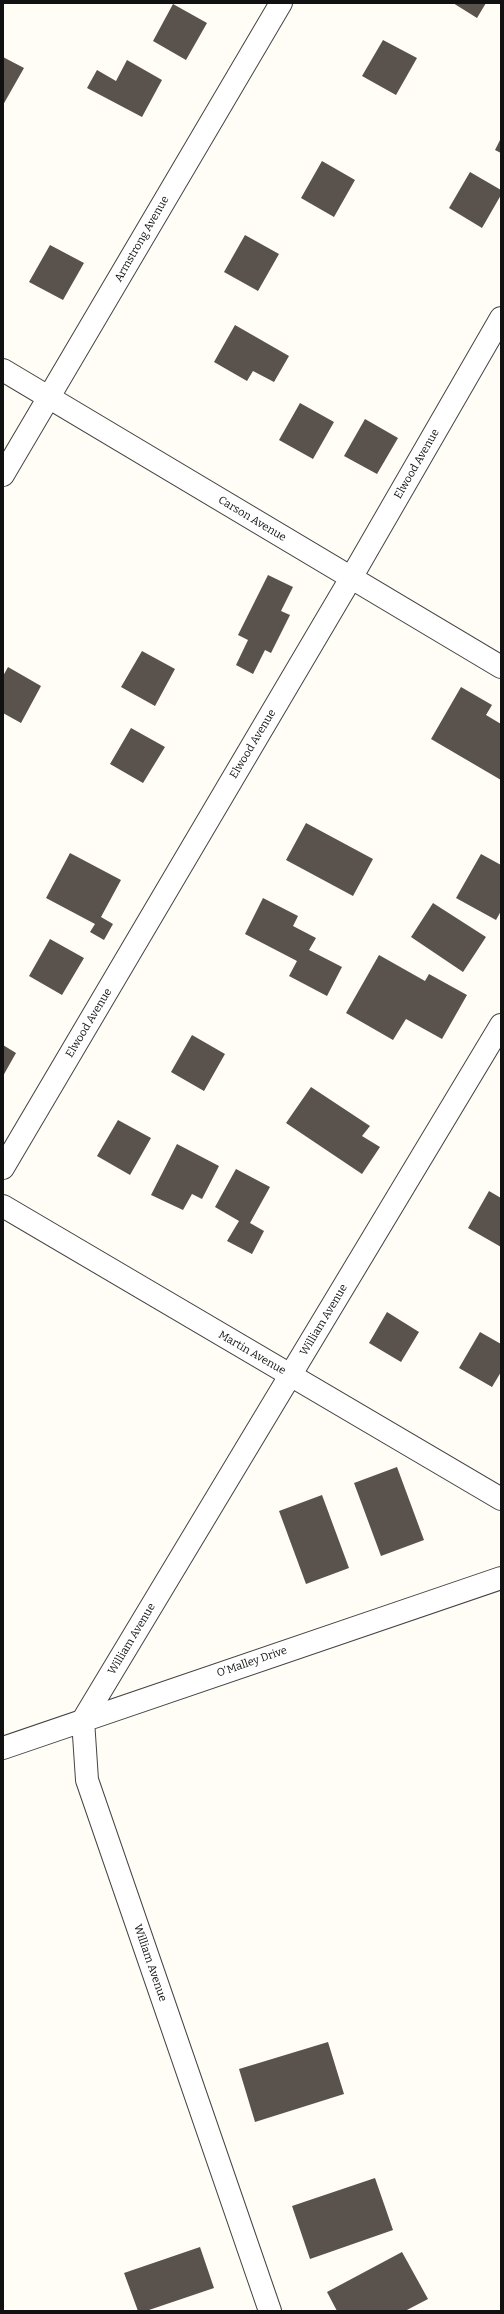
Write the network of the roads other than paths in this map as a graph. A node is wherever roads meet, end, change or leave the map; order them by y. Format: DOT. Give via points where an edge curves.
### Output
graph roads {
  1 [pos="281,3"];
  2 [pos="501,318"];
  3 [pos="3,370"];
  4 [pos="49,398"];
  5 [pos="3,475"];
  6 [pos="351,578"];
  7 [pos="501,667"];
  8 [pos="501,1025"];
  9 [pos="3,1168"];
  10 [pos="3,1206"];
  11 [pos="291,1376"];
  12 [pos="501,1499"];
  13 [pos="501,1578"];
  14 [pos="83,1720"];
  15 [pos="3,1748"];
  16 [pos="270,2311"];
  1 -- 4 [label="street, Armstrong Avenue"];
  2 -- 6 [label="street, Elwood Avenue"];
  3 -- 4 [label="street, Carson Avenue"];
  4 -- 5 [label="street, Armstrong Avenue"];
  4 -- 6 [label="street, Carson Avenue"];
  6 -- 7 [label="street, Carson Avenue"];
  6 -- 9 [label="street, Elwood Avenue"];
  8 -- 11 [label="street, William Avenue"];
  10 -- 11 [label="street, Martin Avenue"];
  11 -- 12 [label="street, Martin Avenue"];
  11 -- 14 [label="street, William Avenue"];
  13 -- 14 [label="street, O'Malley Drive"];
  14 -- 15 [label="street, O'Malley Drive"];
  14 -- 16 [label="street, William Avenue" via="87,1780"];
}
